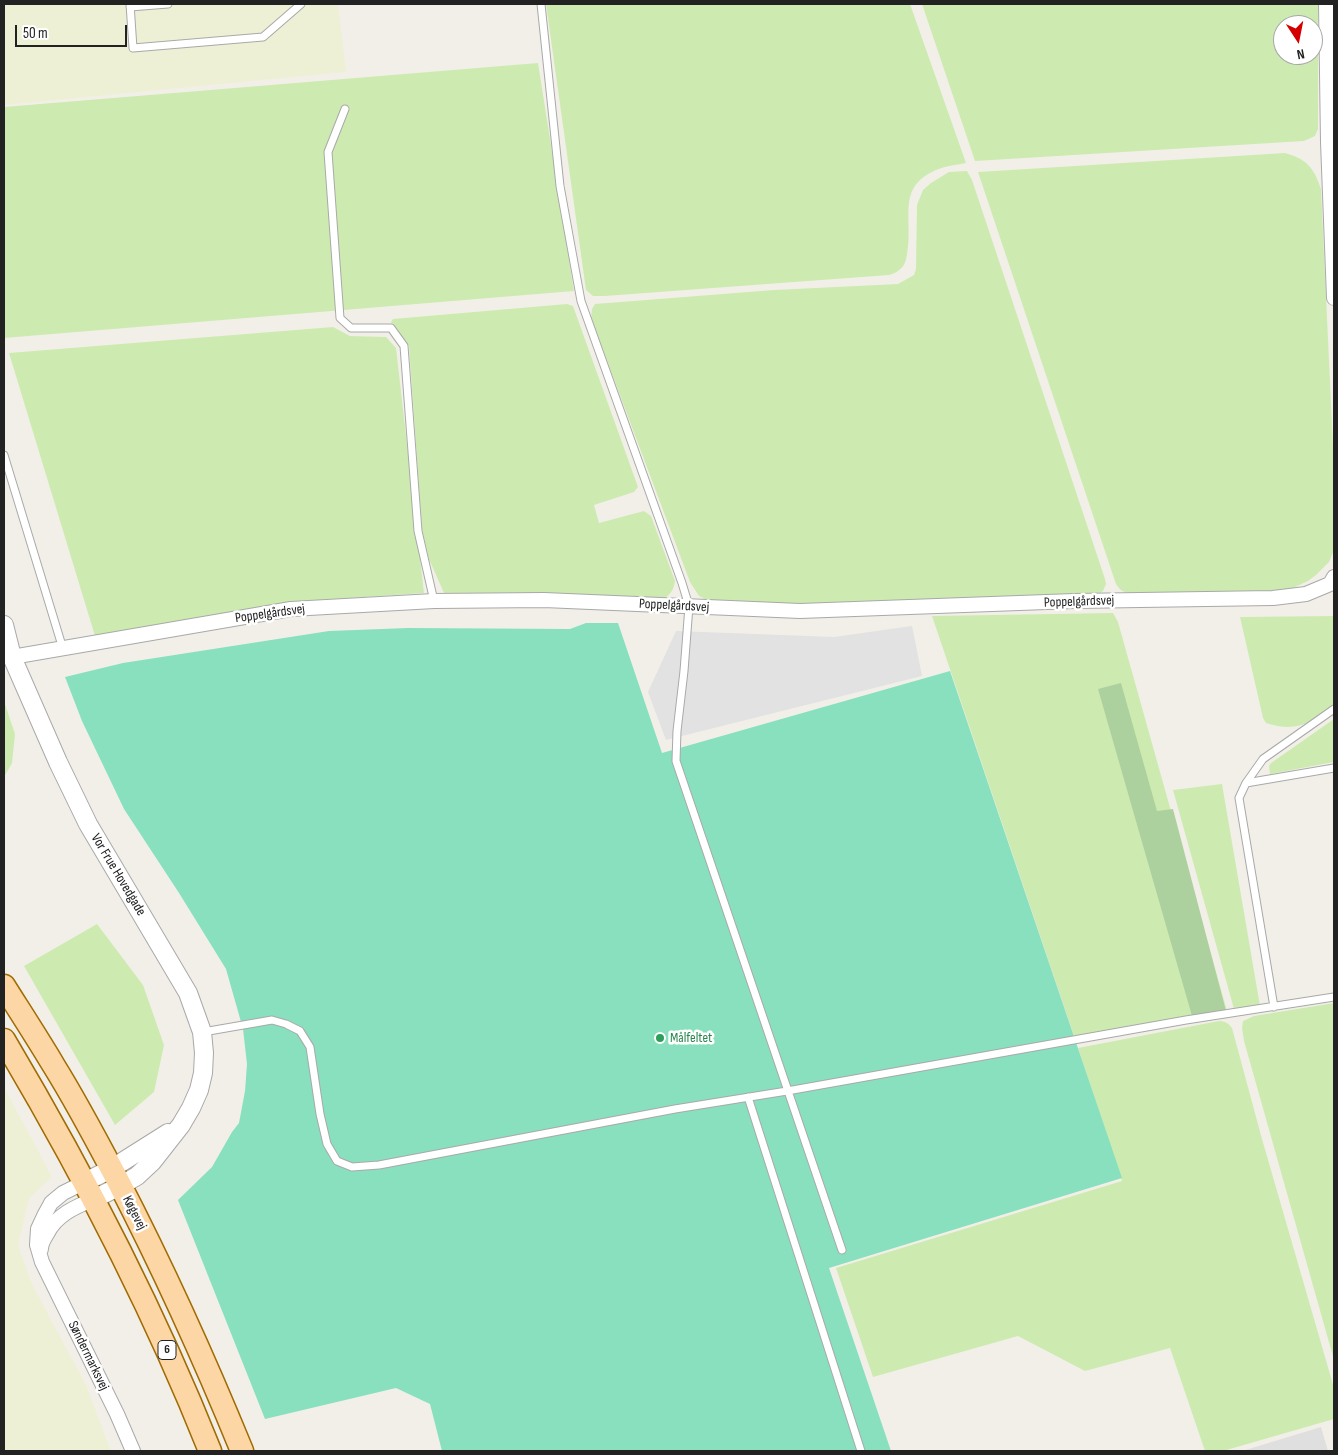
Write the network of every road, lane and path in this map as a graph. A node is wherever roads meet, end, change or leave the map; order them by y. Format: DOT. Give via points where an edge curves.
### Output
graph roads {
  1 [pos="168,4"];
  2 [pos="301,4"];
  3 [pos="541,4"];
  4 [pos="1326,4"];
  5 [pos="130,5"];
  6 [pos="345,109"];
  7 [pos="1334,298"];
  8 [pos="4,455"];
  9 [pos="1333,584"];
  10 [pos="434,601"];
  11 [pos="689,606"];
  12 [pos="4,625"];
  13 [pos="63,649"];
  14 [pos="12,657"];
  15 [pos="1334,709"];
  16 [pos="1334,768"];
  17 [pos="1246,783"];
  18 [pos="4,986"];
  19 [pos="1334,997"];
  20 [pos="1274,1008"];
  21 [pos="202,1032"];
  22 [pos="4,1040"];
  23 [pos="787,1091"];
  24 [pos="748,1097"];
  25 [pos="116,1177"];
  26 [pos="89,1190"];
  27 [pos="842,1250"];
  28 [pos="42,1262"];
  29 [pos="134,1451"];
  30 [pos="210,1451"];
  31 [pos="242,1451"];
  32 [pos="861,1451"];
  1 -- 5 [label="lane"];
  2 -- 5 [label="lane" via="263,37 133,48"];
  3 -- 11 [label="lane" via="560,186 581,301"];
  4 -- 7 [label="street"];
  6 -- 10 [label="lane" via="328,152 340,318 350,328 392,328 404,346 418,531"];
  8 -- 13 [label="lane"];
  9 -- 11 [label="street, Poppelgårdsvej" via="1306,594 1273,598 800,611"];
  10 -- 11 [label="street, Poppelgårdsvej" via="544,600"];
  10 -- 13 [label="street, Poppelgårdsvej" via="291,609"];
  11 -- 23 [label="lane" via="676,761"];
  12 -- 14 [label="street, Vor Frue Hovedgade"];
  13 -- 14 [label="street, Poppelgårdsvej"];
  14 -- 21 [label="street, Vor Frue Hovedgade" via="88,824 188,993"];
  15 -- 17 [label="lane" via="1263,759"];
  16 -- 17 [label="lane"];
  17 -- 20 [label="lane" via="1239,798"];
  18 -- 25 [label="main road, Køgevej / 6" via="55,1068"];
  19 -- 20 [label="lane"];
  20 -- 23 [label="lane"];
  21 -- 24 [label="lane" via="272,1020 300,1031 310,1048 327,1144 337,1161 352,1167 380,1165"];
  21 -- 25 [label="street, Vor Frue Hovedgade" via="203,1073 199,1090 181,1125 137,1154"];
  22 -- 26 [label="main road, Køgevej / 6"];
  23 -- 24 [label="lane"];
  23 -- 27 [label="lane"];
  24 -- 32 [label="lane"];
  25 -- 26 [label="street, Vor Frue Hovedgade"];
  25 -- 31 [label="main road, Køgevej / 6" via="166,1276"];
  26 -- 28 [label="street" via="56,1220 41,1245"];
  26 -- 28 [label="street, Søndermarksvej" via="63,1193 51,1203 38,1229 37,1245"];
  26 -- 30 [label="main road, Køgevej / 6" via="160,1333"];
  28 -- 29 [label="street, Søndermarksvej"];
}
